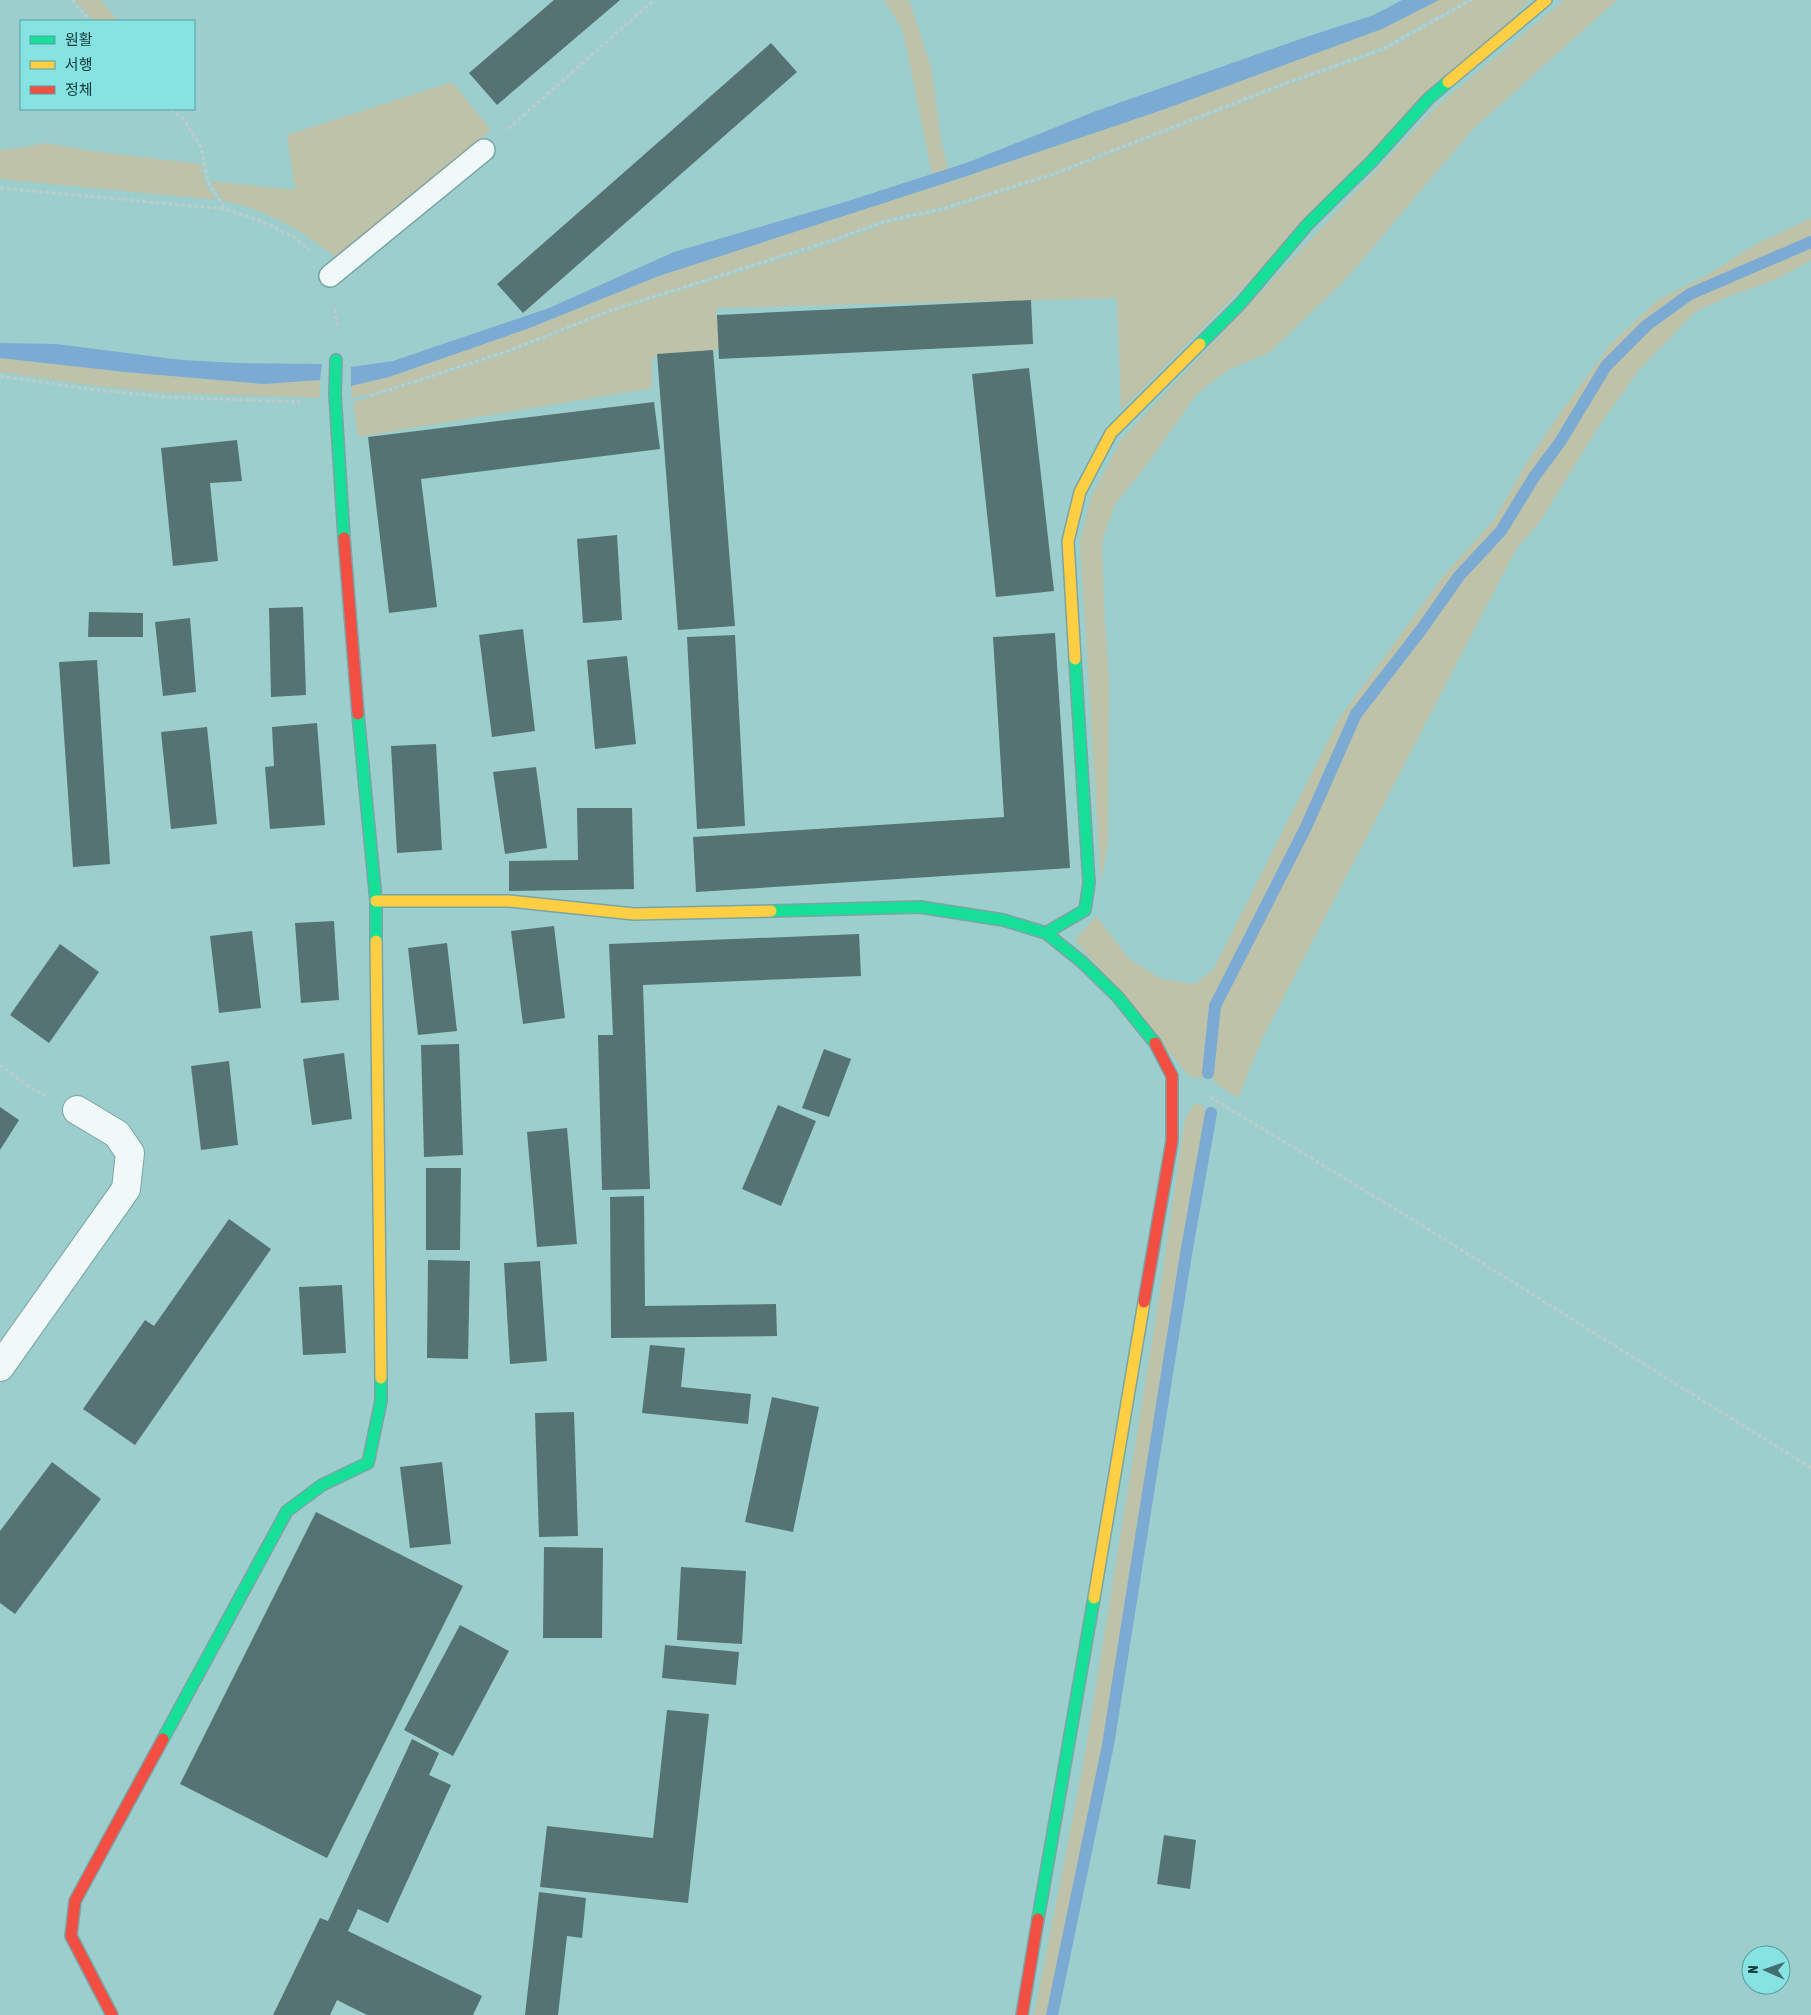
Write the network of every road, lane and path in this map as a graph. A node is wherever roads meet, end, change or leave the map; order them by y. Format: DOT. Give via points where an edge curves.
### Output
graph roads {
  1 [pos="72,0"];
  2 [pos="654,0"];
  3 [pos="1471,0"];
  4 [pos="1546,0"];
  5 [pos="89,20"];
  6 [pos="172,110"];
  7 [pos="484,150"];
  8 [pos="0,188"];
  9 [pos="225,209"];
  10 [pos="330,276"];
  11 [pos="336,360"];
  12 [pos="0,376"];
  13 [pos="335,398"];
  14 [pos="376,901"];
  15 [pos="1046,934"];
  16 [pos="0,1065"];
  17 [pos="1172,1076"];
  18 [pos="77,1110"];
  19 [pos="0,1367"];
  20 [pos="1811,1468"];
  21 [pos="112,2015"];
  22 [pos="1022,2015"];
  1 -- 5 [label="path"];
  2 -- 7 [label="path"];
  3 -- 13 [label="path" via="1383,49 1053,174 942,209 886,220 612,310 508,351 373,396"];
  4 -- 15 [label="street" via="1429,98 1373,160 1308,224 1240,304 1111,433 1080,492 1068,541 1089,882 1086,910"];
  6 -- 9 [label="path" via="184,120 201,147 208,181"];
  7 -- 10 [label="lane"];
  8 -- 9 [label="path"];
  9 -- 10 [label="path" via="262,221 292,236 317,255"];
  10 -- 11 [label="path" via="336,315"];
  11 -- 13 [label="street"];
  12 -- 13 [label="path" via="164,397"];
  13 -- 14 [label="street" via="352,652"];
  14 -- 15 [label="street" via="509,901 634,914 920,907 1003,920"];
  14 -- 21 [label="street" via="381,1401 368,1462 322,1485 287,1510 75,1901 72,1936"];
  15 -- 17 [label="street" via="1082,962 1117,996 1152,1037"];
  16 -- 18 [label="path" via="29,1087"];
  17 -- 20 [label="path" via="1385,1203"];
  17 -- 22 [label="street" via="1172,1141"];
  18 -- 19 [label="street" via="117,1134 130,1153 126,1189"];
}
